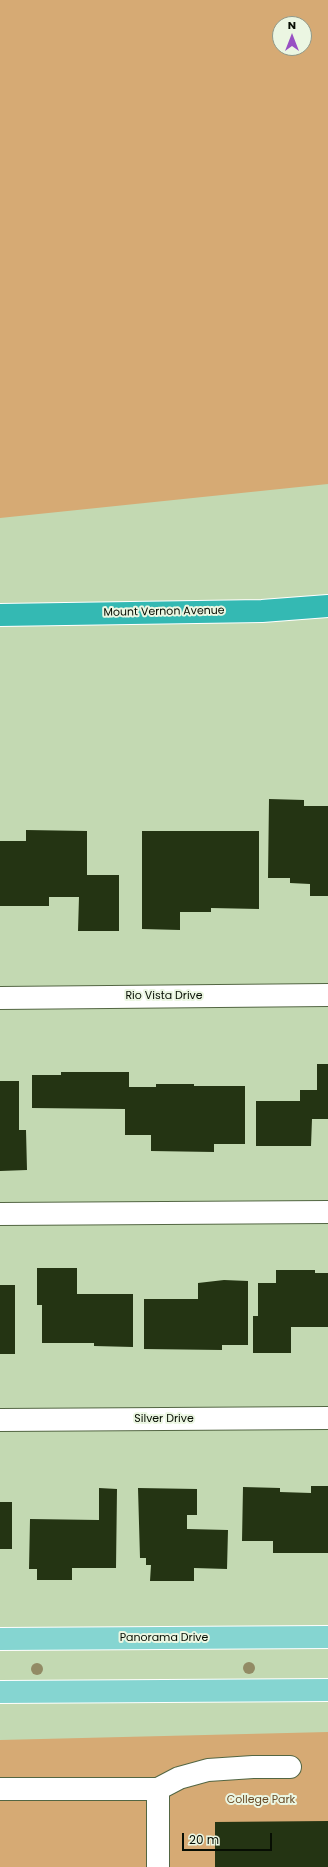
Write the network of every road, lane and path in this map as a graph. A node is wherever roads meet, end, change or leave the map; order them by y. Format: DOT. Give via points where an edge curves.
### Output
graph roads {
  1 [pos="328,606"];
  2 [pos="0,615"];
  3 [pos="328,995"];
  4 [pos="0,998"];
  5 [pos="328,1212"];
  6 [pos="0,1214"];
  7 [pos="328,1418"];
  8 [pos="0,1420"];
  9 [pos="328,1637"];
  10 [pos="0,1639"];
  11 [pos="328,1690"];
  12 [pos="0,1692"];
  13 [pos="290,1767"];
  14 [pos="0,1789"];
  15 [pos="158,1789"];
  16 [pos="158,1867"];
  1 -- 2 [label="highway, Mount Vernon Avenue" via="262,611"];
  3 -- 4 [label="street, Rio Vista Drive"];
  5 -- 6 [label="street"];
  7 -- 8 [label="street, Silver Drive"];
  9 -- 10 [label="main road, Panorama Drive"];
  11 -- 12 [label="main road"];
  13 -- 15 [label="street" via="253,1766 208,1770 179,1778"];
  14 -- 15 [label="street"];
  15 -- 16 [label="street"];
}
